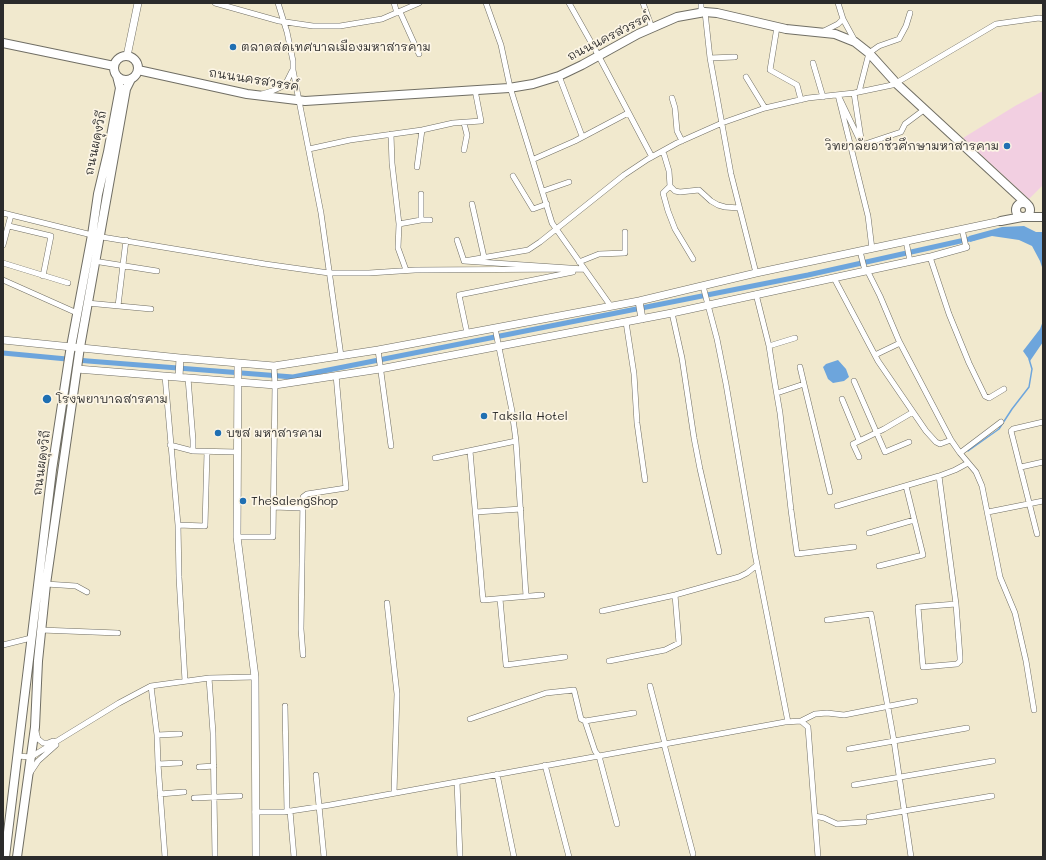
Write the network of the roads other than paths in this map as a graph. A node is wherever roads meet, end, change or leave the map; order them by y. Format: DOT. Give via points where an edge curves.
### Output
graph roads {
  1 [pos="138,3"];
  2 [pos="215,3"];
  3 [pos="278,3"];
  4 [pos="394,3"];
  5 [pos="419,3"];
  6 [pos="486,3"];
  7 [pos="570,3"];
  8 [pos="643,3"];
  9 [pos="701,3"];
  10 [pos="838,3"];
  11 [pos="705,12"];
  12 [pos="399,13"];
  13 [pos="910,13"];
  14 [pos="843,19"];
  15 [pos="1043,19"];
  16 [pos="284,22"];
  17 [pos="652,28"];
  18 [pos="777,28"];
  19 [pos="820,32"];
  20 [pos="855,42"];
  21 [pos="3,43"];
  22 [pos="869,53"];
  23 [pos="419,54"];
  24 [pos="127,56"];
  25 [pos="599,56"];
  26 [pos="735,57"];
  27 [pos="710,58"];
  28 [pos="813,64"];
  29 [pos="114,66"];
  30 [pos="138,70"];
  31 [pos="293,70"];
  32 [pos="117,76"];
  33 [pos="559,76"];
  34 [pos="746,77"];
  35 [pos="131,79"];
  36 [pos="897,84"];
  37 [pos="510,87"];
  38 [pos="475,90"];
  39 [pos="857,93"];
  40 [pos="259,95"];
  41 [pos="838,95"];
  42 [pos="823,97"];
  43 [pos="672,98"];
  44 [pos="299,100"];
  45 [pos="801,100"];
  46 [pos="765,108"];
  47 [pos="925,110"];
  48 [pos="628,113"];
  49 [pos="464,123"];
  50 [pos="722,123"];
  51 [pos="422,130"];
  52 [pos="391,134"];
  53 [pos="582,136"];
  54 [pos="682,141"];
  55 [pos="862,145"];
  56 [pos="309,149"];
  57 [pos="464,150"];
  58 [pos="663,151"];
  59 [pos="652,157"];
  60 [pos="534,159"];
  61 [pos="417,167"];
  62 [pos="513,176"];
  63 [pos="569,182"];
  64 [pos="670,186"];
  65 [pos="543,191"];
  66 [pos="421,194"];
  67 [pos="1017,196"];
  68 [pos="472,204"];
  69 [pos="546,204"];
  70 [pos="1028,205"];
  71 [pos="739,208"];
  72 [pos="1017,208"];
  73 [pos="3,214"];
  74 [pos="11,215"];
  75 [pos="1043,216"];
  76 [pos="1024,217"];
  77 [pos="421,220"];
  78 [pos="430,220"];
  79 [pos="1001,221"];
  80 [pos="399,224"];
  81 [pos="9,226"];
  82 [pos="556,229"];
  83 [pos="962,229"];
  84 [pos="625,232"];
  85 [pos="96,235"];
  86 [pos="4,238"];
  87 [pos="126,240"];
  88 [pos="457,240"];
  89 [pos="906,241"];
  90 [pos="3,245"];
  91 [pos="966,247"];
  92 [pos="872,249"];
  93 [pos="860,251"];
  94 [pos="484,257"];
  95 [pos="930,257"];
  96 [pos="693,259"];
  97 [pos="464,261"];
  98 [pos="910,261"];
  99 [pos="100,262"];
  100 [pos="579,262"];
  101 [pos="3,263"];
  102 [pos="124,266"];
  103 [pos="584,269"];
  104 [pos="406,270"];
  105 [pos="866,270"];
  106 [pos="157,271"];
  107 [pos="329,273"];
  108 [pos="756,273"];
  109 [pos="43,276"];
  110 [pos="834,278"];
  111 [pos="3,280"];
  112 [pos="68,283"];
  113 [pos="704,286"];
  114 [pos="756,294"];
  115 [pos="639,301"];
  116 [pos="87,303"];
  117 [pos="610,305"];
  118 [pos="708,305"];
  119 [pos="118,306"];
  120 [pos="151,309"];
  121 [pos="77,312"];
  122 [pos="672,313"];
  123 [pos="642,319"];
  124 [pos="626,322"];
  125 [pos="495,328"];
  126 [pos="467,333"];
  127 [pos="796,338"];
  128 [pos="3,340"];
  129 [pos="900,343"];
  130 [pos="498,346"];
  131 [pos="769,346"];
  132 [pos="71,349"];
  133 [pos="80,350"];
  134 [pos="378,350"];
  135 [pos="875,355"];
  136 [pos="341,356"];
  137 [pos="180,358"];
  138 [pos="238,363"];
  139 [pos="78,366"];
  140 [pos="274,366"];
  141 [pos="800,367"];
  142 [pos="380,369"];
  143 [pos="336,375"];
  144 [pos="165,376"];
  145 [pos="178,377"];
  146 [pos="188,378"];
  147 [pos="854,381"];
  148 [pos="238,383"];
  149 [pos="804,384"];
  150 [pos="275,385"];
  151 [pos="1004,389"];
  152 [pos="777,393"];
  153 [pos="842,399"];
  154 [pos="913,412"];
  155 [pos="1001,422"];
  156 [pos="1043,422"];
  157 [pos="876,432"];
  158 [pos="859,440"];
  159 [pos="951,440"];
  160 [pos="516,441"];
  161 [pos="909,442"];
  162 [pos="170,445"];
  163 [pos="391,446"];
  164 [pos="193,451"];
  165 [pos="470,451"];
  166 [pos="207,452"];
  167 [pos="237,452"];
  168 [pos="960,453"];
  169 [pos="435,458"];
  170 [pos="859,458"];
  171 [pos="1043,462"];
  172 [pos="968,463"];
  173 [pos="1021,467"];
  174 [pos="939,476"];
  175 [pos="645,480"];
  176 [pos="906,486"];
  177 [pos="830,492"];
  178 [pos="1043,501"];
  179 [pos="1030,504"];
  180 [pos="837,506"];
  181 [pos="273,507"];
  182 [pos="302,508"];
  183 [pos="521,509"];
  184 [pos="476,512"];
  185 [pos="988,512"];
  186 [pos="914,520"];
  187 [pos="178,525"];
  188 [pos="1043,529"];
  189 [pos="869,533"];
  190 [pos="237,537"];
  191 [pos="854,547"];
  192 [pos="719,552"];
  193 [pos="757,565"];
  194 [pos="879,566"];
  195 [pos="46,584"];
  196 [pos="87,592"];
  197 [pos="542,595"];
  198 [pos="675,595"];
  199 [pos="526,596"];
  200 [pos="500,599"];
  201 [pos="387,603"];
  202 [pos="956,604"];
  203 [pos="602,611"];
  204 [pos="827,620"];
  205 [pos="118,633"];
  206 [pos="41,634"];
  207 [pos="31,638"];
  208 [pos="3,645"];
  209 [pos="303,655"];
  210 [pos="565,657"];
  211 [pos="609,661"];
  212 [pos="255,677"];
  213 [pos="209,678"];
  214 [pos="185,681"];
  215 [pos="151,686"];
  216 [pos="650,686"];
  217 [pos="915,701"];
  218 [pos="285,706"];
  219 [pos="887,706"];
  220 [pos="1034,710"];
  221 [pos="634,713"];
  222 [pos="470,719"];
  223 [pos="585,721"];
  224 [pos="801,721"];
  225 [pos="788,722"];
  226 [pos="35,727"];
  227 [pos="967,728"];
  228 [pos="180,734"];
  229 [pos="157,735"];
  230 [pos="67,736"];
  231 [pos="894,741"];
  232 [pos="664,744"];
  233 [pos="849,749"];
  234 [pos="17,756"];
  235 [pos="599,756"];
  236 [pos="31,757"];
  237 [pos="993,761"];
  238 [pos="180,763"];
  239 [pos="158,764"];
  240 [pos="214,766"];
  241 [pos="545,766"];
  242 [pos="199,767"];
  243 [pos="498,774"];
  244 [pos="29,775"];
  245 [pos="316,775"];
  246 [pos="899,776"];
  247 [pos="457,782"];
  248 [pos="854,785"];
  249 [pos="184,792"];
  250 [pos="394,793"];
  251 [pos="160,794"];
  252 [pos="240,796"];
  253 [pos="992,796"];
  254 [pos="214,797"];
  255 [pos="194,798"];
  256 [pos="319,806"];
  257 [pos="288,811"];
  258 [pos="255,812"];
  259 [pos="904,812"];
  260 [pos="815,816"];
  261 [pos="869,817"];
  262 [pos="864,822"];
  263 [pos="617,824"];
  264 [pos="693,854"];
  265 [pos="5,857"];
  266 [pos="17,857"];
  267 [pos="165,857"];
  268 [pos="215,857"];
  269 [pos="256,857"];
  270 [pos="294,857"];
  271 [pos="324,857"];
  272 [pos="460,857"];
  273 [pos="514,857"];
  274 [pos="569,857"];
  275 [pos="818,857"];
  276 [pos="911,857"];
  1 -- 24 [label="street"];
  2 -- 16 [label="street"];
  3 -- 16 [label="street"];
  4 -- 12 [label="street"];
  5 -- 12 [label="street"];
  6 -- 37 [label="street" via="501,45"];
  7 -- 25 [label="street"];
  8 -- 17 [label="street"];
  9 -- 11 [label="street" via="701,8"];
  10 -- 14 [label="street"];
  11 -- 17 [label="main road, ถนนนครสวรรค์" via="677,17"];
  11 -- 18 [label="main road, ถนนนครสวรรค์" via="726,14"];
  11 -- 27 [label="street"];
  12 -- 16 [label="street" via="382,19 340,26"];
  12 -- 23 [label="street"];
  13 -- 22 [label="street" via="899,39 879,46"];
  14 -- 19 [label="street"];
  14 -- 20 [label="street"];
  15 -- 36 [label="street" via="996,24"];
  16 -- 31 [label="street"];
  17 -- 25 [label="main road, ถนนนครสวรรค์"];
  18 -- 19 [label="main road, ถนนนครสวรรค์"];
  18 -- 45 [label="street" via="770,70 797,85"];
  19 -- 20 [label="main road, ถนนนครสวรรค์" via="843,36"];
  20 -- 22 [label="main road, ถนนนครสวรรค์"];
  21 -- 29 [label="main road"];
  22 -- 36 [label="main road, ถนนนครสวรรค์"];
  22 -- 39 [label="street"];
  24 -- 29 [label="main road" via="118,58"];
  24 -- 30 [label="main road" via="134,59"];
  25 -- 33 [label="main road, ถนนนครสวรรค์"];
  25 -- 48 [label="street"];
  26 -- 27 [label="street"];
  27 -- 50 [label="street"];
  28 -- 42 [label="street"];
  29 -- 32 [label="main road"];
  30 -- 35 [label="main road"];
  30 -- 40 [label="main road, ถนนนครสวรรค์"];
  31 -- 40 [label="street" via="281,86"];
  31 -- 44 [label="street"];
  32 -- 35 [label="main road" via="124,80"];
  32 -- 85 [label="main road, ถนนผดุงวิถี" via="120,88 98,194"];
  33 -- 37 [label="main road, ถนนนครสวรรค์" via="533,84"];
  33 -- 53 [label="street"];
  34 -- 46 [label="street"];
  35 -- 85 [label="main road, ถนนผดุงวิถี" via="126,89"];
  36 -- 39 [label="street"];
  36 -- 47 [label="main road, ถนนนครสวรรค์"];
  37 -- 38 [label="main road, ถนนนครสวรรค์"];
  37 -- 60 [label="street"];
  38 -- 44 [label="main road, ถนนนครสวรรค์"];
  38 -- 49 [label="street" via="481,121"];
  39 -- 41 [label="street"];
  39 -- 55 [label="street"];
  40 -- 44 [label="main road, ถนนนครสวรรค์"];
  41 -- 42 [label="street"];
  41 -- 55 [label="street"];
  41 -- 92 [label="street" via="868,216"];
  42 -- 45 [label="street"];
  43 -- 54 [label="street" via="677,131"];
  44 -- 56 [label="street"];
  45 -- 46 [label="street"];
  46 -- 50 [label="street"];
  47 -- 55 [label="street" via="905,124 901,132"];
  47 -- 67 [label="main road, ถนนนครสวรรค์"];
  48 -- 53 [label="street"];
  48 -- 59 [label="street"];
  49 -- 51 [label="street"];
  49 -- 57 [label="street" via="467,135"];
  50 -- 54 [label="street"];
  50 -- 71 [label="street"];
  51 -- 52 [label="street"];
  51 -- 61 [label="street"];
  52 -- 56 [label="street"];
  52 -- 80 [label="street"];
  53 -- 60 [label="street"];
  54 -- 58 [label="street"];
  56 -- 107 [label="street"];
  58 -- 59 [label="street"];
  58 -- 64 [label="street"];
  59 -- 82 [label="street" via="624,175"];
  60 -- 65 [label="street"];
  62 -- 69 [label="street" via="533,209"];
  63 -- 65 [label="street"];
  64 -- 71 [label="street" via="680,192 699,190 718,205"];
  64 -- 96 [label="street" via="663,194 668,211 675,229"];
  65 -- 69 [label="street"];
  66 -- 77 [label="street"];
  67 -- 70 [label="main road, ถนนนครสวรรค์"];
  67 -- 72 [label="main road"];
  68 -- 94 [label="street"];
  69 -- 82 [label="street"];
  70 -- 72 [label="main road" via="1023,203"];
  70 -- 75 [label="main road, ถนนนครสวรรค์"];
  70 -- 76 [label="main road" via="1031,211"];
  71 -- 108 [label="street"];
  72 -- 76 [label="main road" via="1017,213"];
  72 -- 79 [label="main road"];
  73 -- 74 [label="street"];
  74 -- 81 [label="street"];
  74 -- 85 [label="street"];
  75 -- 76 [label="main road"];
  76 -- 79 [label="main road"];
  77 -- 78 [label="street"];
  77 -- 80 [label="street"];
  79 -- 83 [label="street"];
  80 -- 104 [label="street" via="398,248"];
  81 -- 86 [label="street"];
  81 -- 109 [label="street" via="51,236"];
  82 -- 94 [label="street" via="528,250"];
  82 -- 100 [label="street"];
  83 -- 89 [label="street"];
  83 -- 91 [label="street"];
  84 -- 100 [label="street" via="625,253 599,254"];
  85 -- 87 [label="street"];
  85 -- 116 [label="main road, ถนนผดุงวิถี"];
  85 -- 121 [label="main road, ถนนผดุงวิถี"];
  86 -- 90 [label="street"];
  87 -- 102 [label="street"];
  87 -- 107 [label="street"];
  88 -- 97 [label="street"];
  89 -- 92 [label="street"];
  89 -- 98 [label="street"];
  91 -- 95 [label="street"];
  92 -- 93 [label="street"];
  93 -- 105 [label="street"];
  93 -- 108 [label="street"];
  94 -- 97 [label="street"];
  95 -- 98 [label="street"];
  95 -- 151 [label="street" via="949,314 985,396 989,398"];
  97 -- 103 [label="street"];
  98 -- 105 [label="street"];
  99 -- 102 [label="street"];
  100 -- 103 [label="street"];
  101 -- 109 [label="street"];
  102 -- 106 [label="street"];
  102 -- 119 [label="street"];
  103 -- 104 [label="street"];
  103 -- 117 [label="street"];
  103 -- 126 [label="street" via="459,295"];
  104 -- 107 [label="street"];
  105 -- 110 [label="street"];
  105 -- 129 [label="street"];
  107 -- 136 [label="street"];
  108 -- 113 [label="street"];
  109 -- 112 [label="street"];
  110 -- 114 [label="street"];
  110 -- 135 [label="street"];
  111 -- 121 [label="street"];
  113 -- 115 [label="street"];
  113 -- 118 [label="street"];
  114 -- 118 [label="street"];
  114 -- 131 [label="street"];
  115 -- 117 [label="street"];
  115 -- 123 [label="street"];
  116 -- 119 [label="street"];
  116 -- 133 [label="main road, ถนนผดุงวิถี"];
  117 -- 125 [label="street"];
  118 -- 122 [label="street"];
  118 -- 193 [label="street" via="718,339"];
  119 -- 120 [label="street"];
  121 -- 132 [label="main road, ถนนผดุงวิถี"];
  122 -- 123 [label="street"];
  122 -- 192 [label="street" via="699,462"];
  123 -- 124 [label="street"];
  124 -- 130 [label="street"];
  124 -- 175 [label="street"];
  125 -- 126 [label="street"];
  125 -- 130 [label="street"];
  126 -- 134 [label="street"];
  127 -- 131 [label="street"];
  128 -- 132 [label="street"];
  129 -- 135 [label="street"];
  129 -- 159 [label="street"];
  130 -- 142 [label="street"];
  130 -- 160 [label="street"];
  131 -- 152 [label="street"];
  132 -- 133 [label="street"];
  132 -- 207 [label="main road, ถนนผดุงวิถี" via="52,470"];
  133 -- 137 [label="street"];
  133 -- 139 [label="main road, ถนนผดุงวิถี"];
  134 -- 136 [label="street"];
  134 -- 142 [label="street"];
  135 -- 154 [label="street"];
  136 -- 140 [label="street"];
  137 -- 138 [label="street"];
  137 -- 145 [label="street"];
  138 -- 140 [label="street"];
  138 -- 148 [label="street"];
  139 -- 144 [label="street"];
  139 -- 195 [label="main road, ถนนผดุงวิถี"];
  140 -- 150 [label="street"];
  141 -- 149 [label="street"];
  142 -- 143 [label="street"];
  142 -- 163 [label="street"];
  143 -- 150 [label="street"];
  143 -- 182 [label="street" via="346,488 307,494 303,497"];
  144 -- 145 [label="street"];
  144 -- 162 [label="street"];
  145 -- 146 [label="street"];
  146 -- 148 [label="street"];
  146 -- 164 [label="street"];
  147 -- 157 [label="street"];
  148 -- 150 [label="street"];
  148 -- 167 [label="street"];
  149 -- 152 [label="street"];
  149 -- 177 [label="street"];
  150 -- 181 [label="street"];
  152 -- 191 [label="street" via="797,554"];
  153 -- 158 [label="street"];
  154 -- 157 [label="street"];
  154 -- 159 [label="street" via="936,442 940,444"];
  155 -- 168 [label="street"];
  156 -- 173 [label="street" via="1011,431"];
  157 -- 158 [label="street"];
  157 -- 161 [label="street" via="885,452"];
  158 -- 170 [label="street" via="853,444"];
  159 -- 168 [label="street"];
  160 -- 165 [label="street"];
  160 -- 183 [label="street"];
  162 -- 164 [label="street"];
  162 -- 187 [label="street"];
  164 -- 166 [label="street"];
  165 -- 169 [label="street"];
  165 -- 184 [label="street"];
  166 -- 167 [label="street"];
  166 -- 187 [label="street" via="206,526"];
  167 -- 190 [label="street"];
  168 -- 172 [label="street"];
  171 -- 173 [label="street"];
  172 -- 174 [label="street"];
  172 -- 185 [label="street" via="976,472 982,486"];
  173 -- 179 [label="street"];
  174 -- 176 [label="street"];
  174 -- 202 [label="street"];
  176 -- 180 [label="street"];
  176 -- 186 [label="street"];
  178 -- 179 [label="street"];
  179 -- 185 [label="street"];
  179 -- 188 [label="street" via="1037,532"];
  181 -- 182 [label="street"];
  181 -- 190 [label="street" via="273,537"];
  182 -- 209 [label="street"];
  183 -- 184 [label="street"];
  183 -- 199 [label="street"];
  184 -- 200 [label="street" via="483,600"];
  185 -- 220 [label="street" via="1000,577 1015,613"];
  186 -- 189 [label="street"];
  186 -- 194 [label="street" via="923,555"];
  187 -- 214 [label="street"];
  190 -- 212 [label="street"];
  193 -- 198 [label="street" via="740,577"];
  193 -- 225 [label="street"];
  195 -- 196 [label="street" via="76,586"];
  195 -- 206 [label="main road, ถนนผดุงวิถี"];
  197 -- 199 [label="street"];
  198 -- 203 [label="street"];
  198 -- 211 [label="street" via="679,644 665,650"];
  199 -- 200 [label="street"];
  200 -- 210 [label="street" via="506,665"];
  201 -- 250 [label="street" via="397,694"];
  202 -- 202 [label="street" via="918,607 923,667 957,664 960,661"];
  204 -- 219 [label="street" via="871,614"];
  205 -- 206 [label="street"];
  206 -- 207 [label="main road"];
  206 -- 226 [label="main road, ถนนผดุงวิถี"];
  207 -- 208 [label="street"];
  207 -- 234 [label="main road, ถนนผดุงวิถี"];
  212 -- 213 [label="street"];
  212 -- 258 [label="street"];
  213 -- 214 [label="street"];
  213 -- 240 [label="street"];
  214 -- 215 [label="street"];
  215 -- 229 [label="street"];
  215 -- 230 [label="street"];
  216 -- 232 [label="street"];
  217 -- 219 [label="street"];
  218 -- 257 [label="street"];
  219 -- 224 [label="street" via="844,715 815,714"];
  219 -- 231 [label="street"];
  221 -- 223 [label="street"];
  222 -- 223 [label="street" via="546,693 574,690 581,719"];
  223 -- 235 [label="street"];
  224 -- 225 [label="street"];
  224 -- 260 [label="street" via="808,727"];
  225 -- 232 [label="street"];
  226 -- 230 [label="street" via="38,739 43,743"];
  226 -- 236 [label="main road, ถนนผดุงวิถี"];
  227 -- 231 [label="street"];
  228 -- 229 [label="street"];
  229 -- 239 [label="street"];
  230 -- 236 [label="street"];
  230 -- 244 [label="street" via="38,761"];
  231 -- 233 [label="street"];
  231 -- 246 [label="street"];
  232 -- 235 [label="street"];
  232 -- 264 [label="street"];
  234 -- 236 [label="street"];
  234 -- 265 [label="main road, ถนนผดุงวิถี"];
  235 -- 241 [label="street"];
  235 -- 263 [label="street"];
  236 -- 244 [label="main road, ถนนผดุงวิถี"];
  237 -- 246 [label="street"];
  238 -- 239 [label="street"];
  239 -- 251 [label="street"];
  240 -- 242 [label="street"];
  240 -- 254 [label="street"];
  241 -- 243 [label="street"];
  241 -- 274 [label="street"];
  243 -- 247 [label="street"];
  243 -- 273 [label="street"];
  244 -- 266 [label="main road, ถนนผดุงวิถี"];
  245 -- 256 [label="street"];
  246 -- 248 [label="street"];
  246 -- 259 [label="street"];
  247 -- 250 [label="street"];
  247 -- 272 [label="street"];
  249 -- 251 [label="street"];
  250 -- 256 [label="street"];
  251 -- 267 [label="street"];
  252 -- 254 [label="street"];
  253 -- 259 [label="street"];
  254 -- 255 [label="street"];
  254 -- 268 [label="street"];
  256 -- 257 [label="street"];
  256 -- 271 [label="street"];
  257 -- 258 [label="street"];
  257 -- 270 [label="street"];
  258 -- 269 [label="street"];
  259 -- 261 [label="street"];
  259 -- 276 [label="street"];
  260 -- 262 [label="street" via="837,824"];
  260 -- 275 [label="street"];
}
